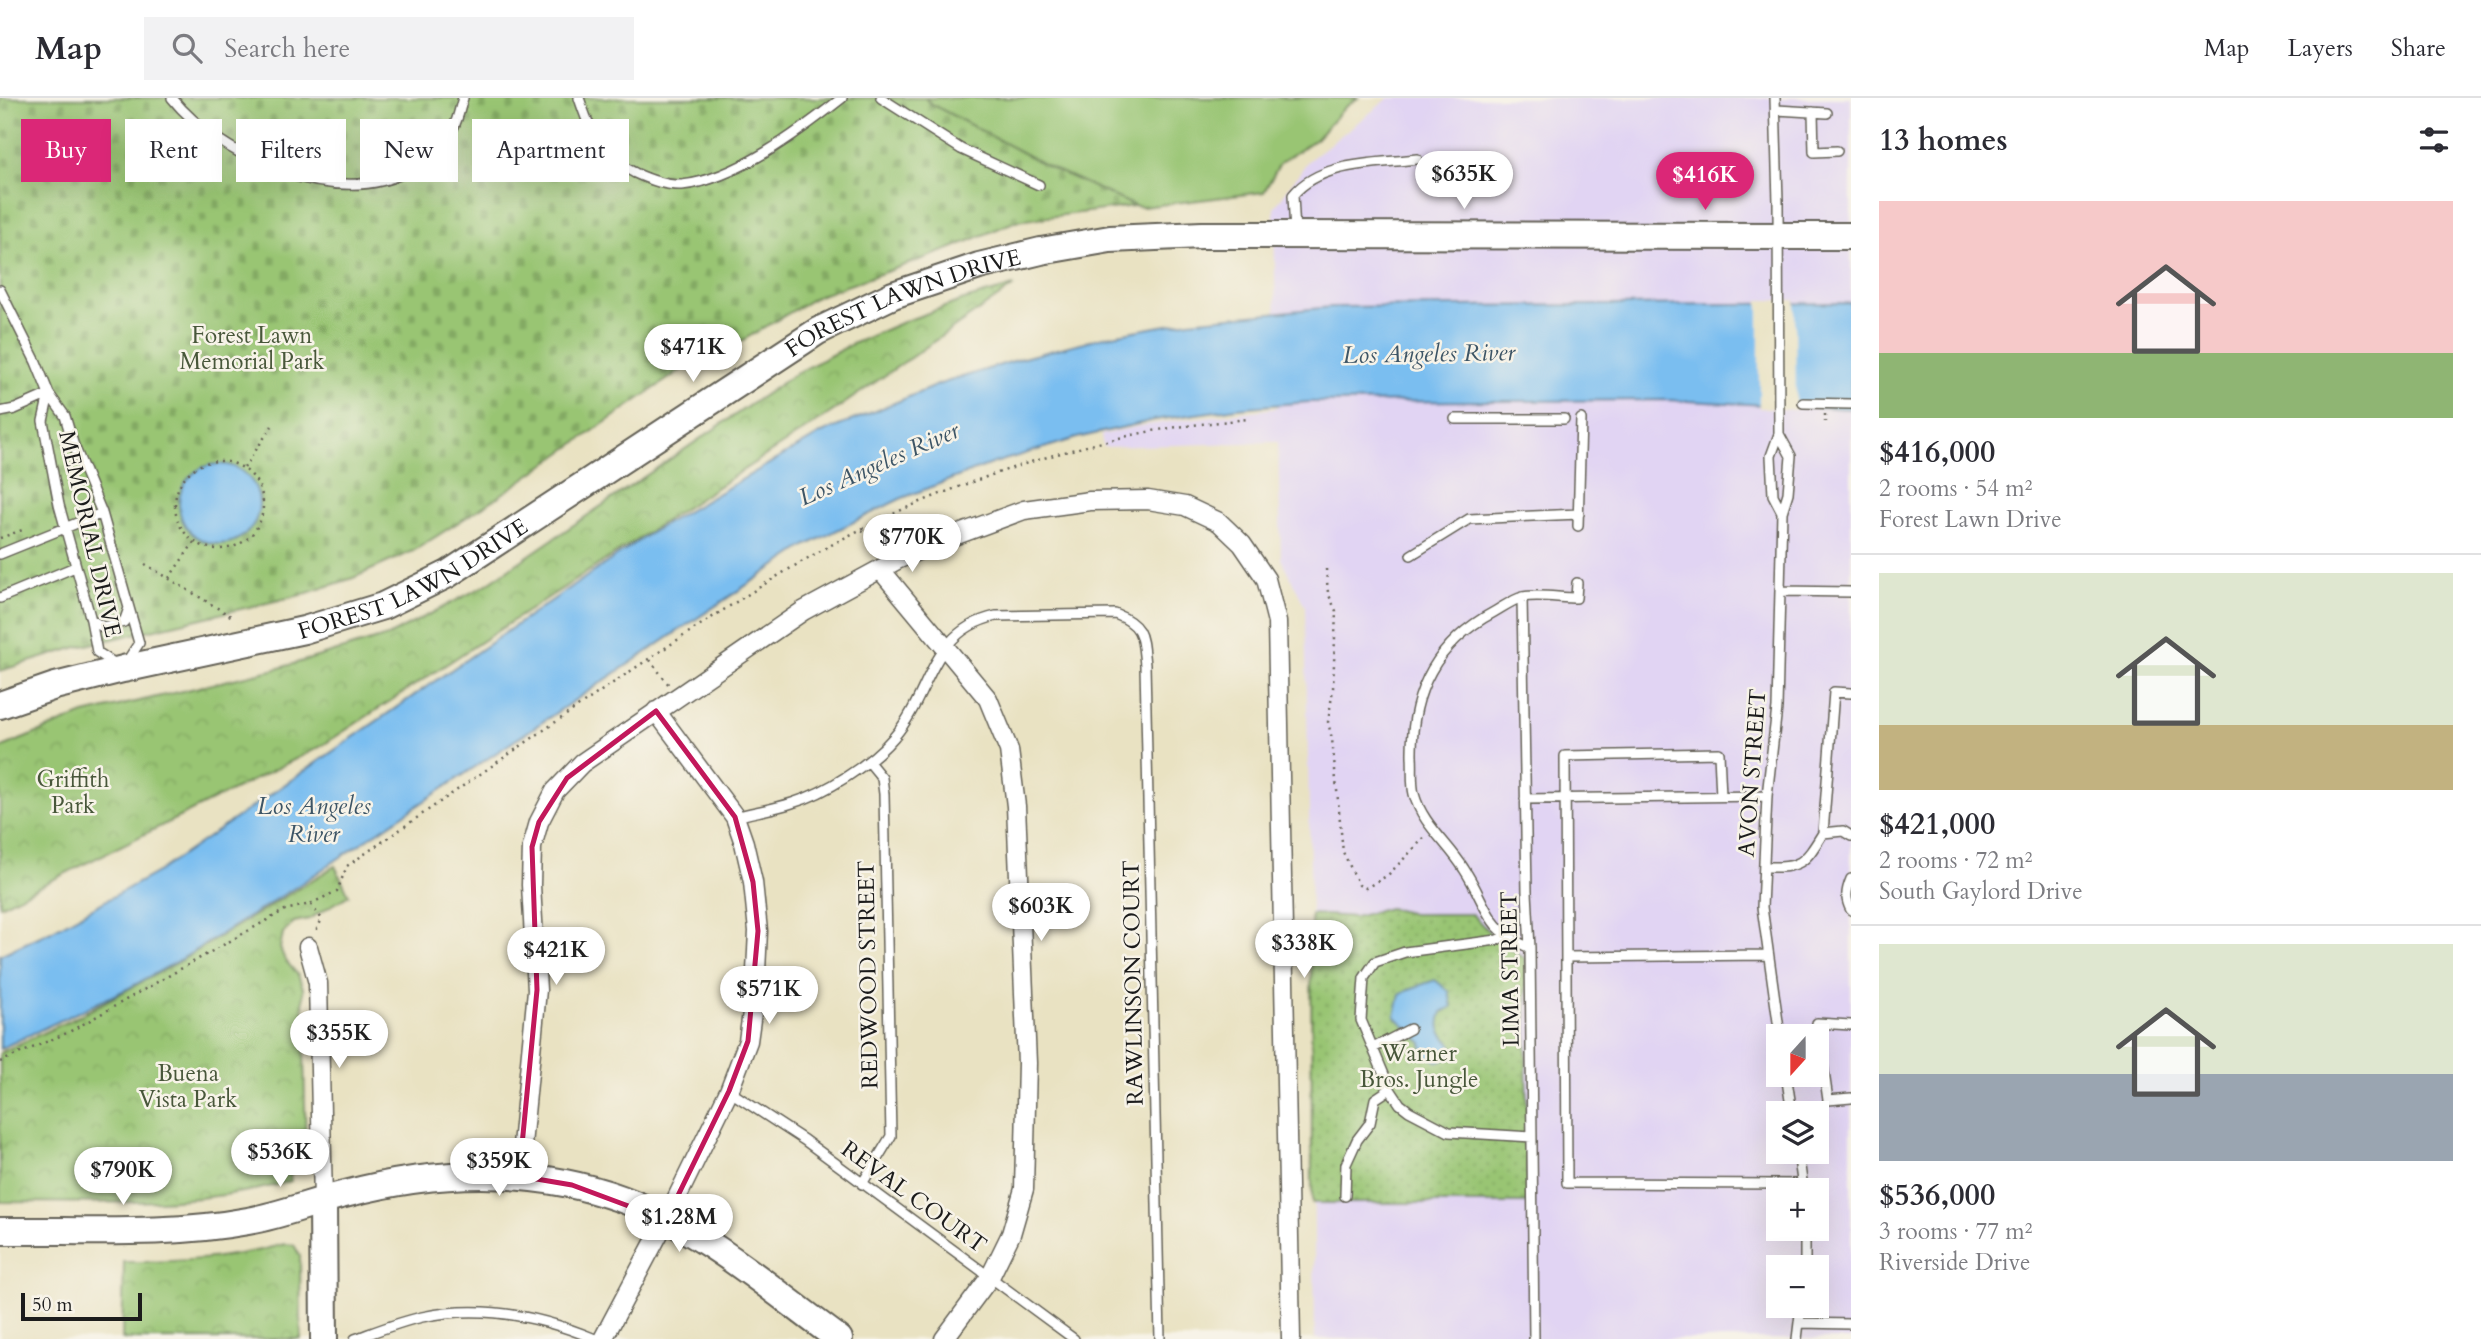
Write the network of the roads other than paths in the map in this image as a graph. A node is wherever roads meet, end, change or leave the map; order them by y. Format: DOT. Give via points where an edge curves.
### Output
graph roads {
  1 [pos="172,98"];
  2 [pos="463,98"];
  3 [pos="579,98"];
  4 [pos="842,98"];
  5 [pos="881,98"];
  6 [pos="1775,98"];
  7 [pos="1777,110"];
  8 [pos="1813,112"];
  9 [pos="1827,113"];
  10 [pos="1837,151"];
  11 [pos="1417,159"];
  12 [pos="1040,184"];
  13 [pos="1295,235"];
  14 [pos="1779,235"];
  15 [pos="1851,236"];
  16 [pos="0,290"];
  17 [pos="49,394"];
  18 [pos="1803,403"];
  19 [pos="1851,404"];
  20 [pos="0,412"];
  21 [pos="1455,419"];
  22 [pos="1564,419"];
  23 [pos="1581,419"];
  24 [pos="1779,434"];
  25 [pos="1782,512"];
  26 [pos="102,513"];
  27 [pos="1579,514"];
  28 [pos="1578,526"];
  29 [pos="65,528"];
  30 [pos="0,554"];
  31 [pos="1411,555"];
  32 [pos="75,567"];
  33 [pos="880,569"];
  34 [pos="1577,583"];
  35 [pos="1782,591"];
  36 [pos="1851,592"];
  37 [pos="1521,597"];
  38 [pos="0,598"];
  39 [pos="129,607"];
  40 [pos="91,620"];
  41 [pos="946,648"];
  42 [pos="122,669"];
  43 [pos="1851,692"];
  44 [pos="0,705"];
  45 [pos="656,711"];
  46 [pos="869,762"];
  47 [pos="1721,796"];
  48 [pos="1767,796"];
  49 [pos="1565,797"];
  50 [pos="1525,799"];
  51 [pos="735,817"];
  52 [pos="1823,833"];
  53 [pos="1851,836"];
  54 [pos="1763,867"];
  55 [pos="1851,879"];
  56 [pos="1851,910"];
  57 [pos="1506,936"];
  58 [pos="308,947"];
  59 [pos="1530,948"];
  60 [pos="1768,955"];
  61 [pos="1566,957"];
  62 [pos="1778,1024"];
  63 [pos="1851,1025"];
  64 [pos="1410,1029"];
  65 [pos="1373,1048"];
  66 [pos="1390,1088"];
  67 [pos="729,1091"];
  68 [pos="1851,1098"];
  69 [pos="1532,1137"];
  70 [pos="519,1176"];
  71 [pos="862,1184"];
  72 [pos="1766,1186"];
  73 [pos="1345,1196"];
  74 [pos="323,1201"];
  75 [pos="666,1220"];
  76 [pos="0,1231"];
  77 [pos="990,1277"];
  78 [pos="1800,1318"];
  79 [pos="1799,1323"];
  80 [pos="1851,1324"];
  81 [pos="324,1339"];
  82 [pos="355,1339"];
  83 [pos="595,1339"];
  84 [pos="603,1339"];
  85 [pos="839,1339"];
  86 [pos="944,1339"];
  87 [pos="1074,1339"];
  88 [pos="1160,1339"];
  89 [pos="1291,1339"];
  90 [pos="1534,1339"];
  91 [pos="1797,1339"];
  1 -- 2 [label="lane" via="210,134 252,161 292,176 336,184 378,181 411,169 453,129"];
  3 -- 4 [label="lane" via="598,144 613,161 649,179 680,185 745,164"];
  5 -- 12 [label="lane" via="961,149"];
  6 -- 7 [label="lane, AVON STREET"];
  7 -- 8 [label="lane"];
  7 -- 14 [label="lane, AVON STREET"];
  8 -- 9 [label="lane"];
  8 -- 10 [label="lane" via="1814,152"];
  11 -- 13 [label="lane" via="1331,170 1302,184 1293,195"];
  13 -- 14 [label="street, FOREST LAWN DRIVE"];
  13 -- 42 [label="street, FOREST LAWN DRIVE" via="1111,239 979,266 892,295 818,331 448,574 383,606 304,630"];
  14 -- 15 [label="street, FOREST LAWN DRIVE"];
  14 -- 24 [label="lane, AVON STREET"];
  16 -- 17 [label="lane, MEMORIAL DRIVE"];
  17 -- 20 [label="lane"];
  17 -- 26 [label="lane, MEMORIAL DRIVE" via="65,416"];
  17 -- 29 [label="lane, MEMORIAL DRIVE" via="43,421"];
  18 -- 19 [label="lane"];
  21 -- 22 [label="lane"];
  23 -- 27 [label="lane"];
  24 -- 25 [label="lane, AVON STREET" via="1771,456 1773,495"];
  24 -- 25 [label="lane, AVON STREET" via="1791,456"];
  25 -- 35 [label="lane, AVON STREET"];
  26 -- 29 [label="lane"];
  26 -- 39 [label="lane, MEMORIAL DRIVE"];
  27 -- 28 [label="lane"];
  27 -- 31 [label="lane" via="1469,519"];
  29 -- 30 [label="lane"];
  29 -- 32 [label="lane, MEMORIAL DRIVE"];
  32 -- 38 [label="lane"];
  32 -- 40 [label="lane, MEMORIAL DRIVE"];
  33 -- 41 [label="street"];
  33 -- 45 [label="street" via="803,611"];
  33 -- 89 [label="street" via="935,542 1024,510 1090,501 1148,500 1185,506 1219,522 1242,544 1266,579 1278,622"];
  34 -- 37 [label="lane" via="1576,598"];
  35 -- 36 [label="lane"];
  35 -- 48 [label="lane, AVON STREET" via="1777,708"];
  37 -- 50 [label="lane, LIMA STREET"];
  37 -- 57 [label="lane" via="1448,645 1424,685 1412,737 1413,792 1420,810"];
  39 -- 40 [label="lane" via="124,622 103,627"];
  39 -- 42 [label="lane, MEMORIAL DRIVE" via="139,643"];
  40 -- 42 [label="lane, MEMORIAL DRIVE" via="97,652"];
  41 -- 46 [label="lane" via="894,737"];
  41 -- 77 [label="street" via="988,699 1009,750 1016,806 1027,1063 1024,1189 1011,1234"];
  41 -- 88 [label="lane, RAWLINSON COURT" via="964,627 996,616 1115,614 1129,619 1142,638"];
  42 -- 44 [label="street, FOREST LAWN DRIVE" via="55,685"];
  43 -- 52 [label="lane" via="1834,692"];
  45 -- 51 [label="street"];
  45 -- 70 [label="street" via="582,763 555,791 539,822 532,847 531,885 537,990"];
  46 -- 51 [label="lane" via="794,803"];
  46 -- 71 [label="lane, REDWOOD STREET" via="882,778 884,794 891,1136"];
  47 -- 48 [label="lane"];
  47 -- 49 [label="lane"];
  47 -- 49 [label="lane" via="1719,753 1565,756"];
  48 -- 54 [label="lane, AVON STREET"];
  49 -- 50 [label="lane"];
  49 -- 61 [label="lane"];
  50 -- 59 [label="lane, LIMA STREET"];
  51 -- 67 [label="street" via="753,882 758,931 748,1041"];
  52 -- 53 [label="lane" via="1843,831"];
  52 -- 54 [label="lane" via="1801,863 1788,868"];
  54 -- 60 [label="lane, AVON STREET"];
  55 -- 56 [label="lane" via="1846,900"];
  57 -- 59 [label="lane"];
  57 -- 65 [label="lane" via="1405,952 1375,962 1364,978 1361,1020"];
  58 -- 74 [label="street" via="318,983"];
  59 -- 69 [label="lane, LIMA STREET"];
  60 -- 61 [label="lane"];
  60 -- 62 [label="lane, AVON STREET"];
  61 -- 72 [label="lane" via="1567,1183"];
  63 -- 68 [label="lane" via="1817,1023 1828,1100"];
  64 -- 65 [label="lane"];
  65 -- 66 [label="lane"];
  66 -- 69 [label="lane" via="1409,1111 1449,1132"];
  66 -- 73 [label="lane" via="1375,1099 1370,1123 1346,1164"];
  67 -- 71 [label="lane, REVAL COURT"];
  67 -- 75 [label="street"];
  69 -- 90 [label="lane, LIMA STREET"];
  70 -- 74 [label="street" via="442,1177 389,1184"];
  70 -- 75 [label="street" via="622,1199"];
  71 -- 77 [label="lane, REVAL COURT"];
  74 -- 76 [label="street" via="248,1221 192,1229"];
  74 -- 81 [label="street"];
  75 -- 84 [label="street"];
  75 -- 85 [label="street"];
  77 -- 86 [label="street"];
  77 -- 87 [label="lane, REVAL COURT"];
  78 -- 79 [label="lane"];
  79 -- 80 [label="lane"];
  79 -- 91 [label="lane"];
  82 -- 83 [label="lane" via="421,1317 498,1312 541,1320"];
}
